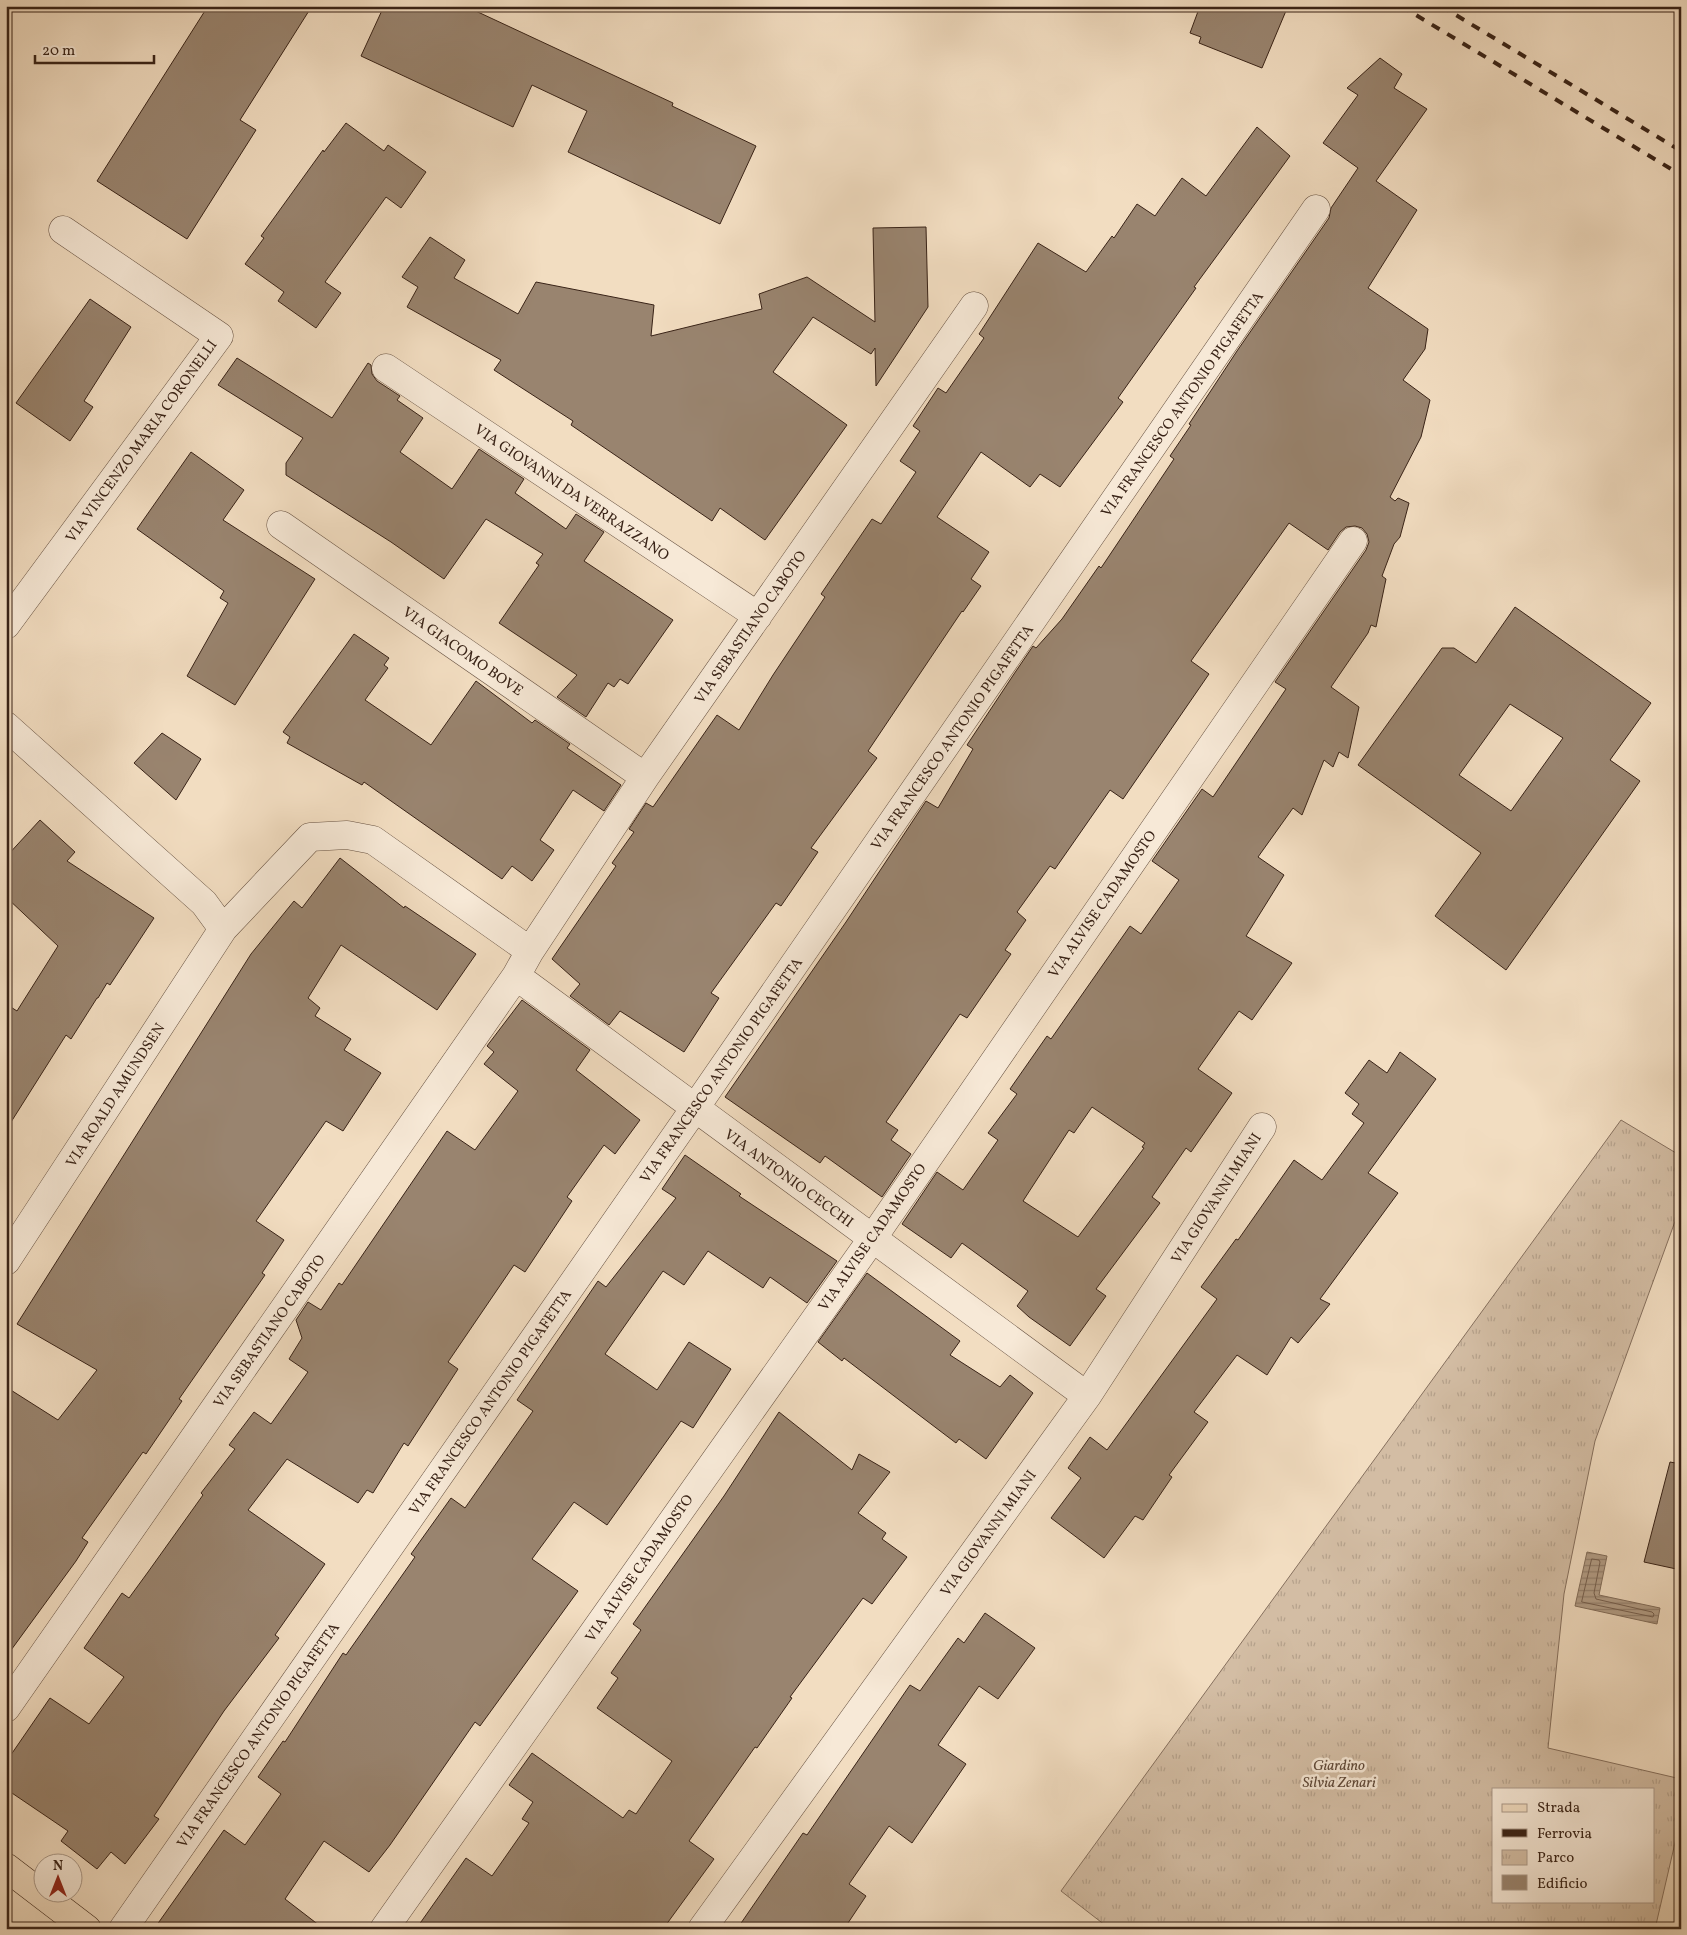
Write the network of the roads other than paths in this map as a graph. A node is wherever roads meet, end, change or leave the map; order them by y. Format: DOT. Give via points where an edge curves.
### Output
graph roads {
  1 [pos="1316,209"];
  2 [pos="63,230"];
  3 [pos="974,306"];
  4 [pos="386,368"];
  5 [pos="281,526"];
  6 [pos="1353,541"];
  7 [pos="758,616"];
  8 [pos="6,625"];
  9 [pos="6,726"];
  10 [pos="645,777"];
  11 [pos="224,929"];
  12 [pos="530,951"];
  13 [pos="516,976"];
  14 [pos="695,1108"];
  15 [pos="1262,1127"];
  16 [pos="872,1239"];
  17 [pos="6,1261"];
  18 [pos="1086,1396"];
  19 [pos="6,1708"];
  20 [pos="6,1867"];
  21 [pos="87,1929"];
  22 [pos="123,1929"];
  23 [pos="384,1929"];
  24 [pos="702,1929"];
  1 -- 14 [label="street, VIA FRANCESCO ANTONIO PIGAFETTA"];
  2 -- 8 [label="street, VIA VINCENZO MARIA CORONELLI" via="219,336"];
  3 -- 7 [label="street, VIA SEBASTIANO CABOTO"];
  4 -- 7 [label="street, VIA GIOVANNI DA VERRAZZANO"];
  5 -- 10 [label="street, VIA GIACOMO BOVE"];
  6 -- 16 [label="street, VIA ALVISE CADAMOSTO"];
  7 -- 10 [label="street, VIA SEBASTIANO CABOTO"];
  9 -- 11 [label="street" via="204,903"];
  10 -- 12 [label="street, VIA SEBASTIANO CABOTO"];
  11 -- 12 [label="street, VIA ROALD AMUNDSEN" via="310,837 347,835 373,840"];
  11 -- 17 [label="street, VIA ROALD AMUNDSEN"];
  12 -- 13 [label="street, VIA SEBASTIANO CABOTO"];
  13 -- 14 [label="street, VIA ANTONIO CECCHI"];
  13 -- 19 [label="street, VIA SEBASTIANO CABOTO"];
  14 -- 16 [label="street, VIA ANTONIO CECCHI"];
  14 -- 22 [label="street, VIA FRANCESCO ANTONIO PIGAFETTA"];
  15 -- 18 [label="street, VIA GIOVANNI MIANI"];
  16 -- 18 [label="street, VIA ANTONIO CECCHI"];
  16 -- 23 [label="street, VIA ALVISE CADAMOSTO"];
  18 -- 24 [label="street, VIA GIOVANNI MIANI"];
  20 -- 21 [label="main road"];
}
